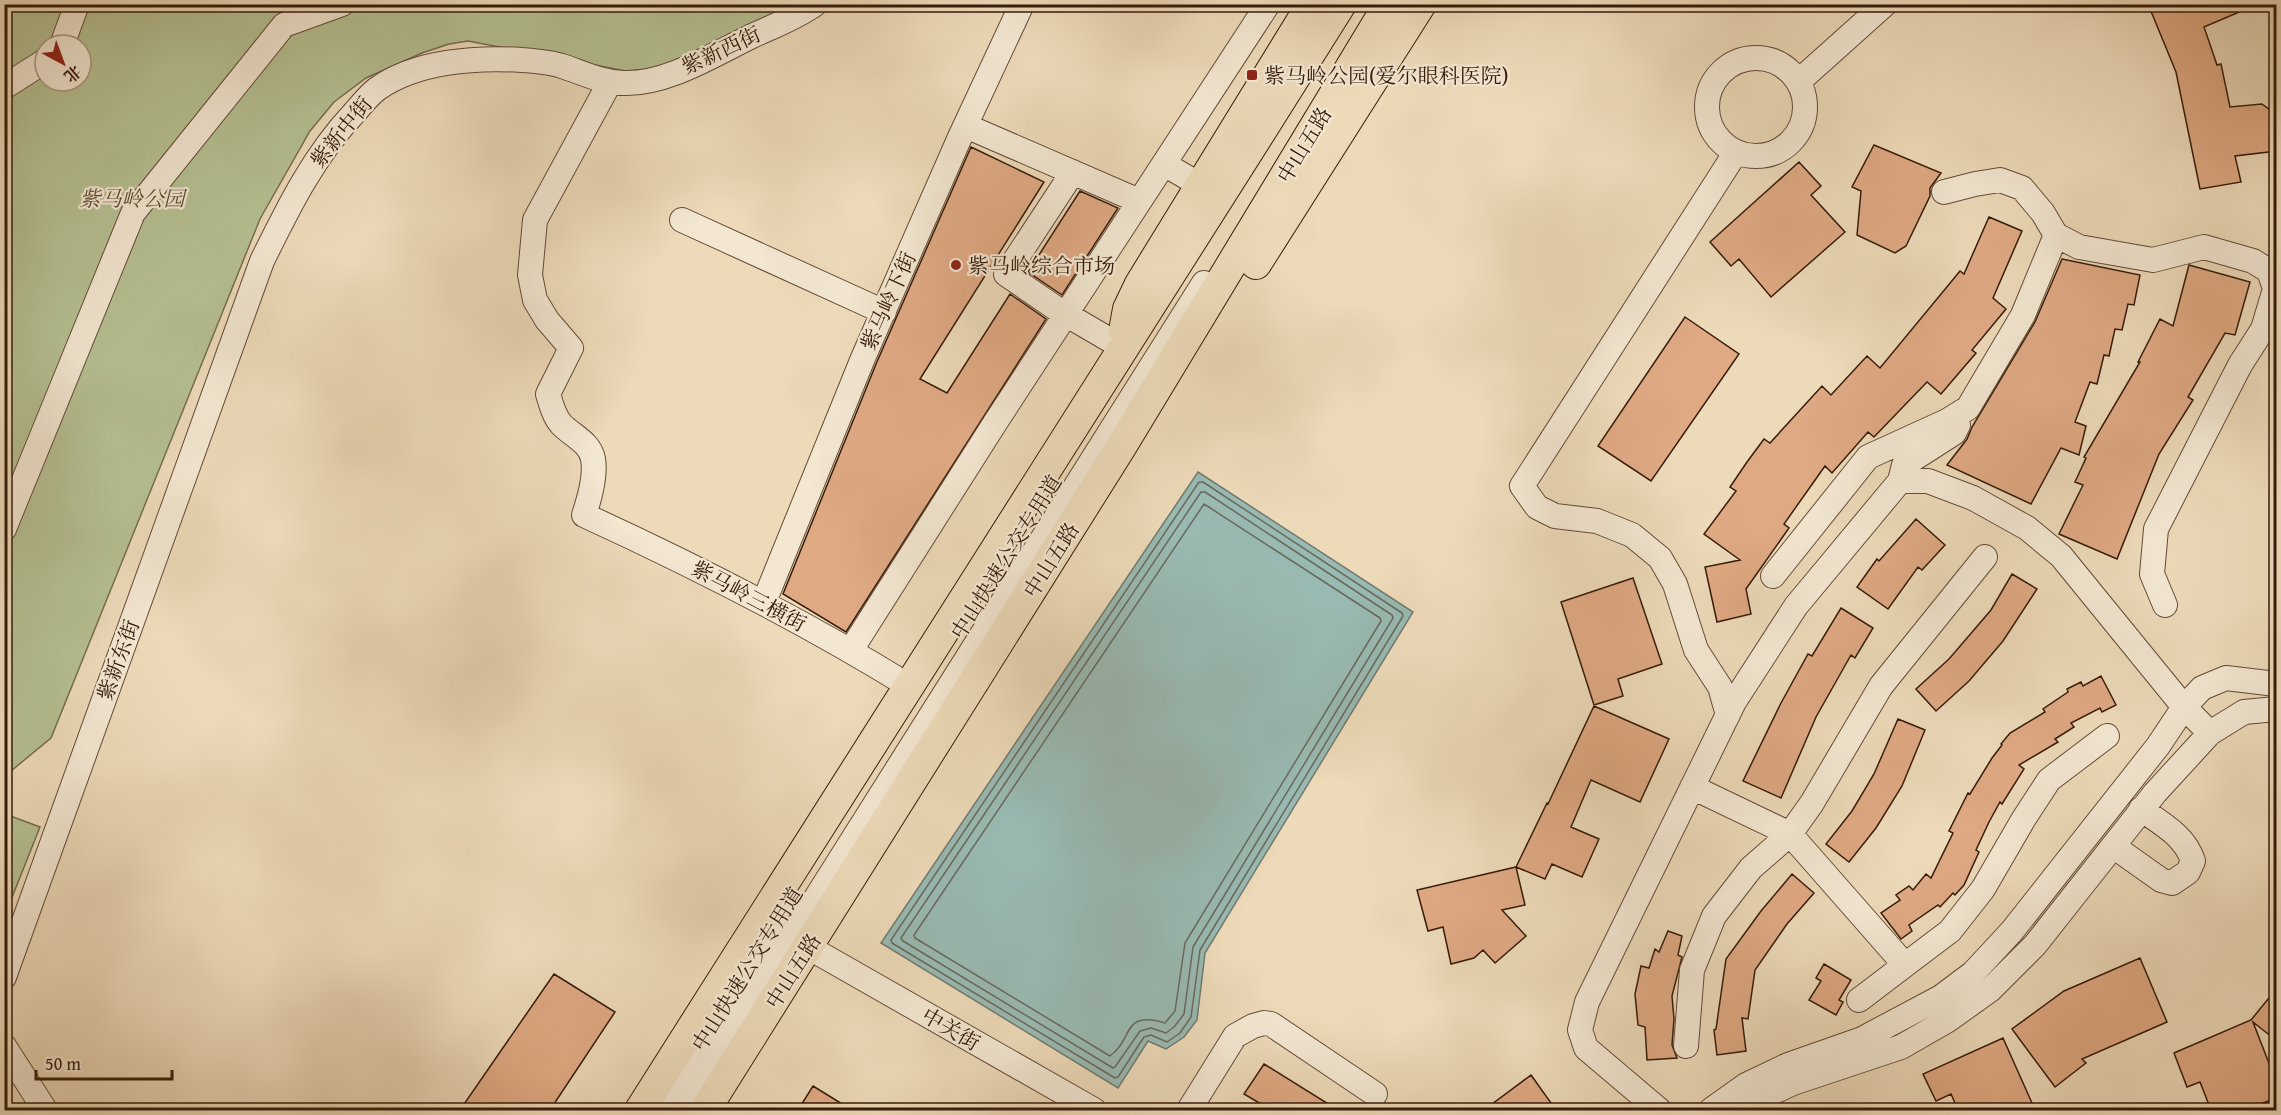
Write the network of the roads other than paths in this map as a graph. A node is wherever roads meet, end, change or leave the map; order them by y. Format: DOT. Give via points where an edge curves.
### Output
graph roads {
  1 [pos="77,4"];
  2 [pos="342,4"];
  3 [pos="815,4"];
  4 [pos="1022,4"];
  5 [pos="1268,4"];
  6 [pos="1312,4"];
  7 [pos="1341,4"];
  8 [pos="1355,4"];
  9 [pos="1379,4"];
  10 [pos="1389,4"];
  11 [pos="1421,4"];
  12 [pos="1885,4"];
  13 [pos="66,33"];
  14 [pos="33,69"];
  15 [pos="617,82"];
  16 [pos="1798,82"];
  17 [pos="4,87"];
  18 [pos="966,126"];
  19 [pos="1736,152"];
  20 [pos="1164,164"];
  21 [pos="1073,172"];
  22 [pos="1200,185"];
  23 [pos="1944,192"];
  24 [pos="1139,201"];
  25 [pos="682,220"];
  26 [pos="2056,235"];
  27 [pos="884,312"];
  28 [pos="232,343"];
  29 [pos="1125,349"];
  30 [pos="1164,376"];
  31 [pos="1968,408"];
  32 [pos="1900,481"];
  33 [pos="4,529"];
  34 [pos="1985,557"];
  35 [pos="1773,576"];
  36 [pos="764,602"];
  37 [pos="2165,605"];
  38 [pos="851,650"];
  39 [pos="2277,684"];
  40 [pos="909,686"];
  41 [pos="2184,707"];
  42 [pos="2277,709"];
  43 [pos="1728,715"];
  44 [pos="2210,732"];
  45 [pos="2107,736"];
  46 [pos="1692,787"];
  47 [pos="2141,809"];
  48 [pos="1790,834"];
  49 [pos="2113,846"];
  50 [pos="808,947"];
  51 [pos="1905,965"];
  52 [pos="4,977"];
  53 [pos="1859,1000"];
  54 [pos="4,1046"];
  55 [pos="1686,1046"];
  56 [pos="1375,1094"];
  57 [pos="45,1110"];
  58 [pos="640,1110"];
  59 [pos="658,1110"];
  60 [pos="682,1110"];
  61 [pos="705,1110"];
  62 [pos="1094,1110"];
  63 [pos="1189,1110"];
  64 [pos="1659,1110"];
  65 [pos="1711,1110"];
  66 [pos="1744,1110"];
  1 -- 13 [label="street"];
  2 -- 33 [label="street" via="284,25 133,213"];
  3 -- 15 [label="street, 紫新西街" via="684,69 644,82"];
  4 -- 18 [label="street, 紫马岭下街"];
  5 -- 20 [label="street"];
  6 -- 22 [label="main road"];
  7 -- 29 [label="main road, 中山五路"];
  8 -- 59 [label="street, 中山快速公交专用道"];
  9 -- 60 [label="street, 中山快速公交专用道"];
  10 -- 30 [label="main road, 中山五路"];
  11 -- 30 [label="main road" via="1220,320 1191,358"];
  12 -- 16 [label="street"];
  14 -- 17 [label="street"];
  15 -- 28 [label="street, 紫新中街" via="560,65 482,59 429,66 376,90 323,150 292,200 262,261"];
  15 -- 36 [label="street, 紫马岭三横街" via="536,220 530,275 536,300 571,348 548,394 561,424 582,441 593,458 584,515"];
  16 -- 19 [label="street" via="1805,104 1803,121 1795,136 1768,155"];
  16 -- 19 [label="street" via="1778,63 1762,58 1746,59 1720,74 1711,87 1708,117 1718,138"];
  18 -- 21 [label="street"];
  18 -- 27 [label="street, 紫马岭下街"];
  19 -- 43 [label="street" via="1522,486 1537,507 1555,516 1597,521 1632,535 1660,558 1675,584 1696,650 1720,687"];
  20 -- 22 [label="street"];
  20 -- 24 [label="street"];
  21 -- 24 [label="street"];
  21 -- 29 [label="street" via="1006,274"];
  22 -- 29 [label="main road" via="1128,309"];
  23 -- 26 [label="street" via="2000,180 2022,188"];
  24 -- 38 [label="street"];
  25 -- 27 [label="street"];
  26 -- 31 [label="street" via="2023,315"];
  26 -- 37 [label="street" via="2079,247 2153,260 2204,247 2253,261 2269,271 2276,289 2263,329 2240,365 2156,529 2152,574"];
  27 -- 36 [label="street, 紫马岭下街"];
  28 -- 52 [label="street, 紫新东街"];
  29 -- 40 [label="main road, 中山五路"];
  30 -- 50 [label="main road, 中山五路"];
  31 -- 32 [label="street" via="1954,433 1904,465"];
  31 -- 35 [label="street" via="1868,457"];
  32 -- 41 [label="street" via="1928,482 1973,498 2027,528 2061,556"];
  32 -- 43 [label="street" via="1796,606"];
  34 -- 48 [label="street" via="1881,686"];
  36 -- 38 [label="street, 紫马岭三横街"];
  38 -- 40 [label="street, 紫马岭三横街"];
  39 -- 41 [label="street" via="2226,678 2202,688"];
  40 -- 58 [label="main road, 中山五路"];
  41 -- 44 [label="street"];
  41 -- 65 [label="street" via="2078,849 1973,973 1911,1015 1862,1039 1788,1065 1746,1085"];
  42 -- 44 [label="street" via="2244,712"];
  43 -- 46 [label="street"];
  44 -- 47 [label="street"];
  45 -- 51 [label="street" via="2049,780 1983,889 1950,931"];
  46 -- 48 [label="street"];
  46 -- 64 [label="street" via="1587,1002 1580,1030 1586,1048"];
  47 -- 49 [label="street"];
  47 -- 49 [label="street" via="2189,848 2193,861 2188,872 2172,883 2161,880"];
  48 -- 51 [label="street"];
  48 -- 55 [label="street" via="1751,868 1714,916 1692,969"];
  49 -- 66 [label="street" via="2035,945 1990,990 1901,1047 1793,1083"];
  50 -- 61 [label="main road, 中山五路"];
  50 -- 62 [label="street, 中关街"];
  51 -- 53 [label="street"];
  54 -- 57 [label="street"];
  56 -- 63 [label="street" via="1264,1023 1234,1036"];
}
